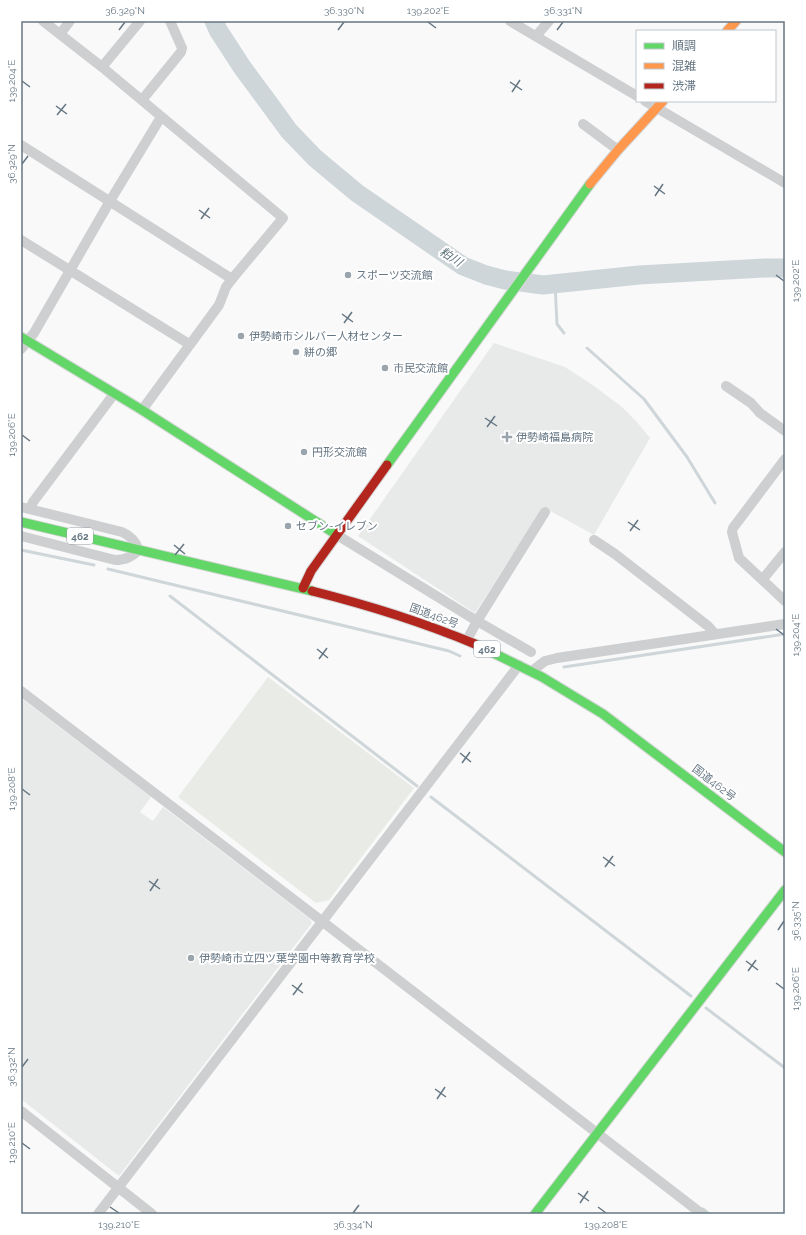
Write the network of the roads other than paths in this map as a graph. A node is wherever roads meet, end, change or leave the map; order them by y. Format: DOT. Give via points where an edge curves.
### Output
graph roads {
  1 [pos="43,21"];
  2 [pos="70,21"];
  3 [pos="140,21"];
  4 [pos="170,21"];
  5 [pos="510,21"];
  6 [pos="549,21"];
  7 [pos="736,21"];
  8 [pos="728,30"];
  9 [pos="60,34"];
  10 [pos="536,36"];
  11 [pos="102,67"];
  12 [pos="636,95"];
  13 [pos="142,100"];
  14 [pos="650,102"];
  15 [pos="660,104"];
  16 [pos="161,117"];
  17 [pos="583,124"];
  18 [pos="21,145"];
  19 [pos="618,150"];
  20 [pos="785,183"];
  21 [pos="110,201"];
  22 [pos="21,240"];
  23 [pos="70,270"];
  24 [pos="232,279"];
  25 [pos="23,342"];
  26 [pos="189,344"];
  27 [pos="726,386"];
  28 [pos="114,394"];
  29 [pos="142,410"];
  30 [pos="785,431"];
  31 [pos="783,464"];
  32 [pos="25,508"];
  33 [pos="545,512"];
  34 [pos="21,522"];
  35 [pos="337,535"];
  36 [pos="21,536"];
  37 [pos="594,540"];
  38 [pos="139,550"];
  39 [pos="785,552"];
  40 [pos="763,580"];
  41 [pos="303,588"];
  42 [pos="785,601"];
  43 [pos="476,621"];
  44 [pos="785,624"];
  45 [pos="715,634"];
  46 [pos="467,640"];
  47 [pos="531,652"];
  48 [pos="519,665"];
  49 [pos="532,671"];
  50 [pos="21,691"];
  51 [pos="785,852"];
  52 [pos="785,890"];
  53 [pos="323,922"];
  54 [pos="21,1111"];
  55 [pos="598,1134"];
  56 [pos="118,1188"];
  57 [pos="98,1214"];
  58 [pos="152,1214"];
  59 [pos="535,1214"];
  60 [pos="702,1214"];
  1 -- 9 [label="street"];
  2 -- 9 [label="street"];
  3 -- 11 [label="street"];
  4 -- 13 [label="street" via="182,48 181,52"];
  5 -- 10 [label="street"];
  6 -- 10 [label="street"];
  7 -- 8 [label="main road"];
  9 -- 11 [label="street"];
  10 -- 12 [label="street"];
  11 -- 13 [label="street"];
  13 -- 16 [label="street"];
  14 -- 15 [label="street"];
  15 -- 19 [label="main road"];
  15 -- 20 [label="street"];
  16 -- 21 [label="street"];
  16 -- 24 [label="street" via="283,218"];
  17 -- 19 [label="street"];
  18 -- 21 [label="street"];
  19 -- 35 [label="main road" via="587,188"];
  21 -- 23 [label="street"];
  21 -- 24 [label="street"];
  22 -- 23 [label="street"];
  23 -- 25 [label="street"];
  23 -- 26 [label="street"];
  24 -- 26 [label="street" via="219,304"];
  25 -- 28 [label="main road"];
  26 -- 29 [label="street"];
  27 -- 30 [label="street"];
  28 -- 29 [label="main road"];
  28 -- 32 [label="street" via="33,502"];
  29 -- 35 [label="main road"];
  31 -- 40 [label="street" via="732,532 739,558"];
  32 -- 38 [label="street" via="122,532 130,536"];
  33 -- 43 [label="street"];
  34 -- 38 [label="main road, 国道462号 / 462"];
  35 -- 41 [label="main road" via="311,571"];
  35 -- 43 [label="street"];
  36 -- 38 [label="street" via="115,560 132,557"];
  37 -- 45 [label="street" via="708,626"];
  38 -- 41 [label="main road, 国道462号 / 462"];
  39 -- 40 [label="street"];
  40 -- 42 [label="street"];
  41 -- 46 [label="main road, 国道462号 / 462" via="403,617"];
  43 -- 46 [label="street"];
  43 -- 47 [label="street"];
  44 -- 45 [label="street"];
  45 -- 49 [label="street" via="557,658 545,661"];
  46 -- 48 [label="main road, 国道462号 / 462"];
  48 -- 49 [label="main road, 国道462号 / 462"];
  48 -- 53 [label="street"];
  49 -- 51 [label="main road, 国道462号 / 462" via="577,697 629,733"];
  50 -- 53 [label="street"];
  52 -- 55 [label="main road"];
  53 -- 55 [label="street"];
  53 -- 56 [label="street"];
  54 -- 56 [label="street"];
  55 -- 59 [label="main road"];
  55 -- 60 [label="street"];
  56 -- 57 [label="street"];
  56 -- 58 [label="street"];
}
